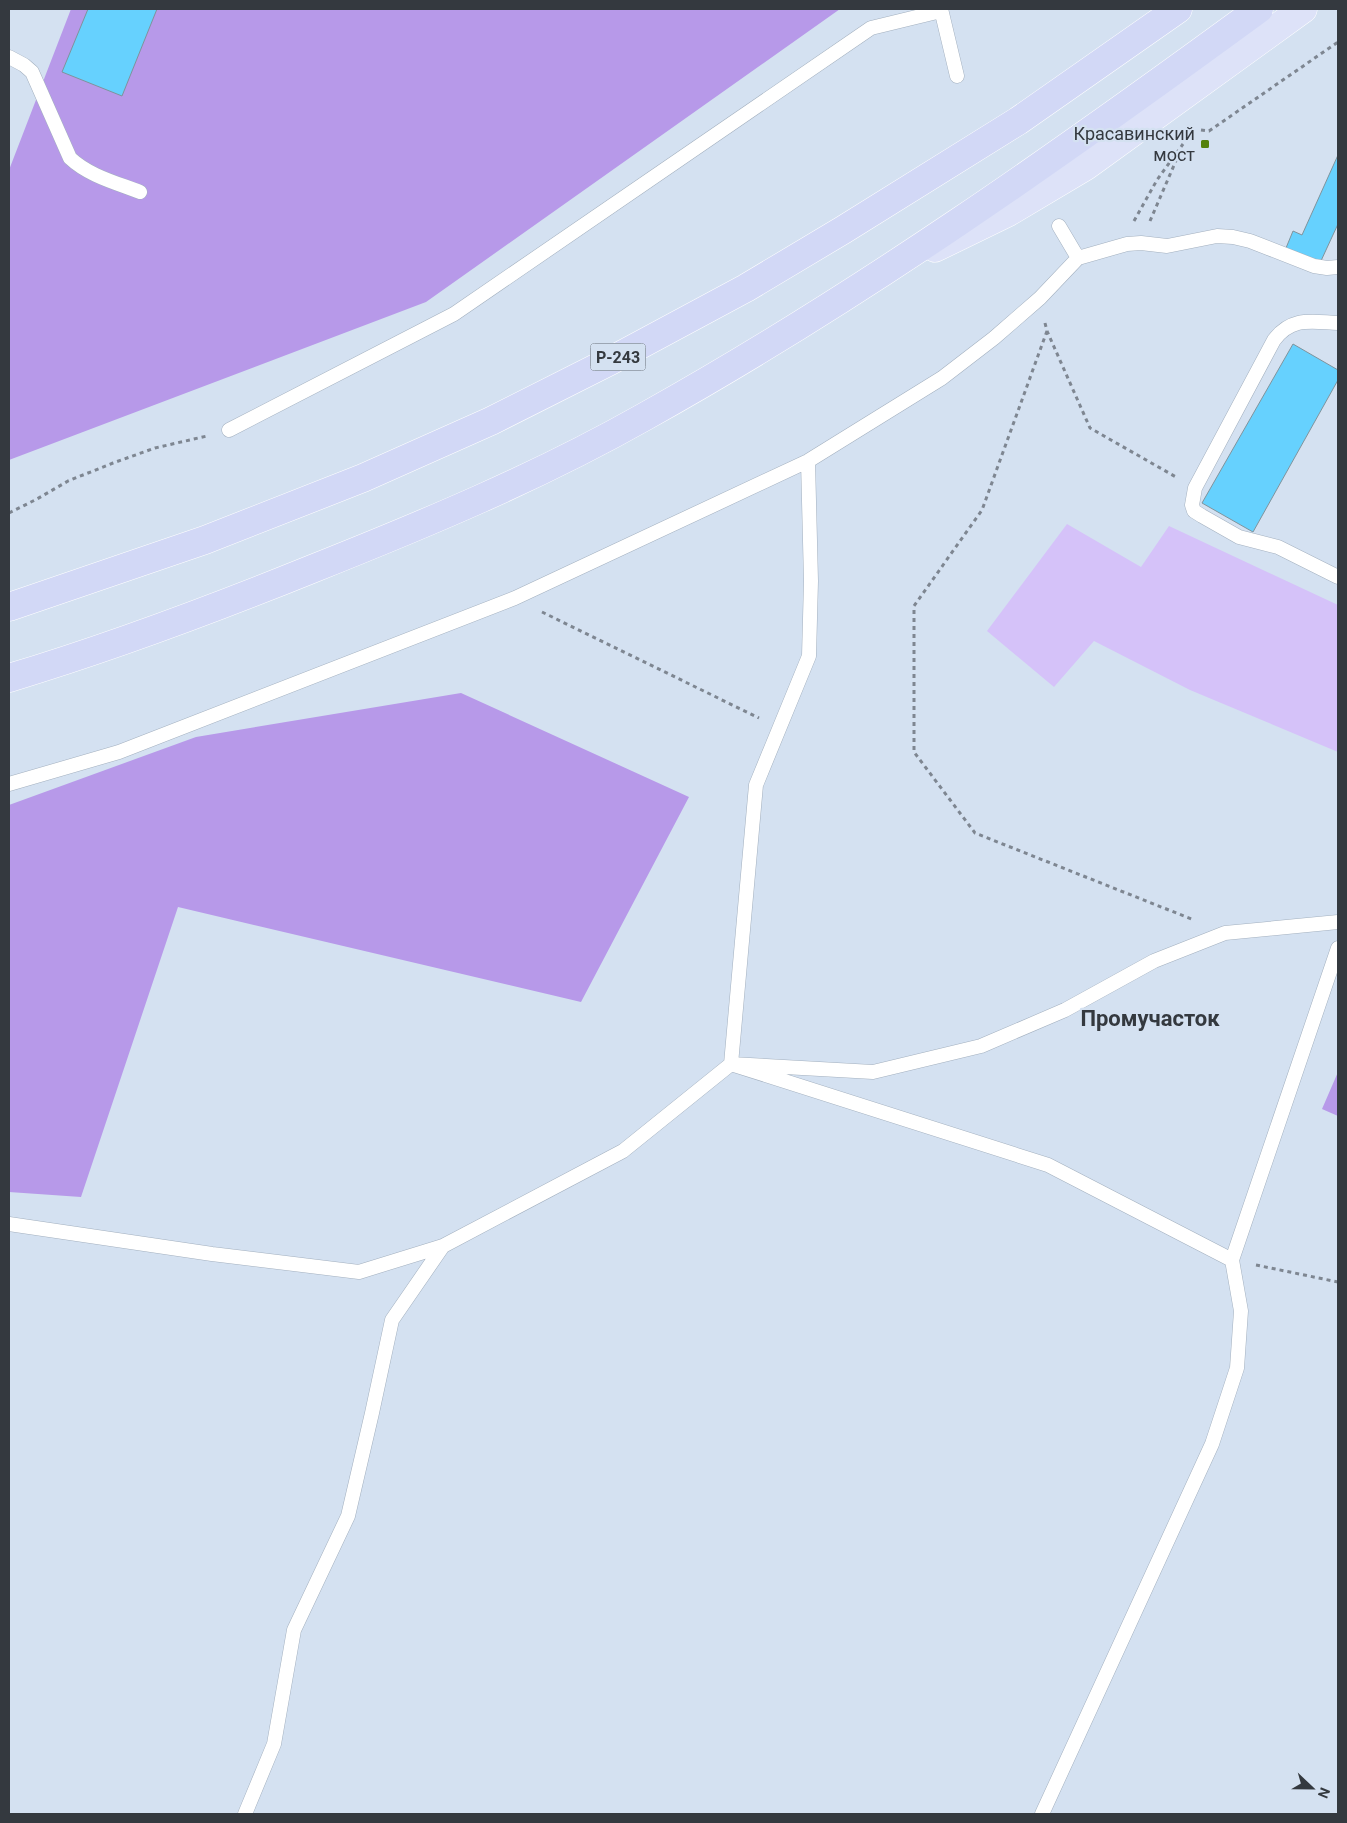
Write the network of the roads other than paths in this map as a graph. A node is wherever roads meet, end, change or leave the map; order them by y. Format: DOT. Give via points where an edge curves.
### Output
graph roads {
  1 [pos="1178,9"];
  2 [pos="1259,9"];
  3 [pos="1303,9"];
  4 [pos="941,10"];
  5 [pos="9,58"];
  6 [pos="957,76"];
  7 [pos="140,192"];
  8 [pos="1059,226"];
  9 [pos="1078,258"];
  10 [pos="1338,267"];
  11 [pos="869,281"];
  12 [pos="1338,323"];
  13 [pos="230,430"];
  14 [pos="808,461"];
  15 [pos="1338,576"];
  16 [pos="9,607"];
  17 [pos="9,678"];
  18 [pos="9,784"];
  19 [pos="1338,922"];
  20 [pos="1338,948"];
  21 [pos="731,1064"];
  22 [pos="9,1224"];
  23 [pos="443,1246"];
  24 [pos="1232,1260"];
  25 [pos="245,1814"];
  26 [pos="1042,1814"];
  1 -- 16 [label="highway, Р-243" via="1018,121 843,230 746,288 612,360 491,421 363,478 205,540"];
  2 -- 11 [label="highway" via="1046,161"];
  3 -- 11 [label="main road" via="1086,166 1007,213"];
  4 -- 6 [label="lane"];
  4 -- 13 [label="lane" via="871,28 454,314"];
  5 -- 7 [label="lane" via="32,72 70,158 91,172"];
  8 -- 9 [label="lane"];
  9 -- 10 [label="lane" via="1127,244 1167,246 1217,236 1233,237 1314,266"];
  9 -- 14 [label="lane" via="1040,298 942,378"];
  11 -- 17 [label="highway" via="643,418 518,482 384,541 231,601"];
  12 -- 15 [label="lane" via="1301,322 1281,331 1195,488 1192,505 1194,511 1238,537 1278,547"];
  14 -- 18 [label="lane" via="515,598 119,752"];
  14 -- 21 [label="lane" via="809,656 756,785"];
  19 -- 21 [label="lane" via="1226,933 1154,961 1065,1010 981,1046 873,1072"];
  20 -- 24 [label="lane"];
  21 -- 23 [label="lane" via="623,1151"];
  21 -- 24 [label="lane" via="1048,1165"];
  22 -- 23 [label="lane" via="359,1272"];
  23 -- 25 [label="lane" via="392,1320 348,1516 294,1630 274,1744"];
  24 -- 26 [label="lane" via="1241,1311 1237,1368 1212,1444"];
}
